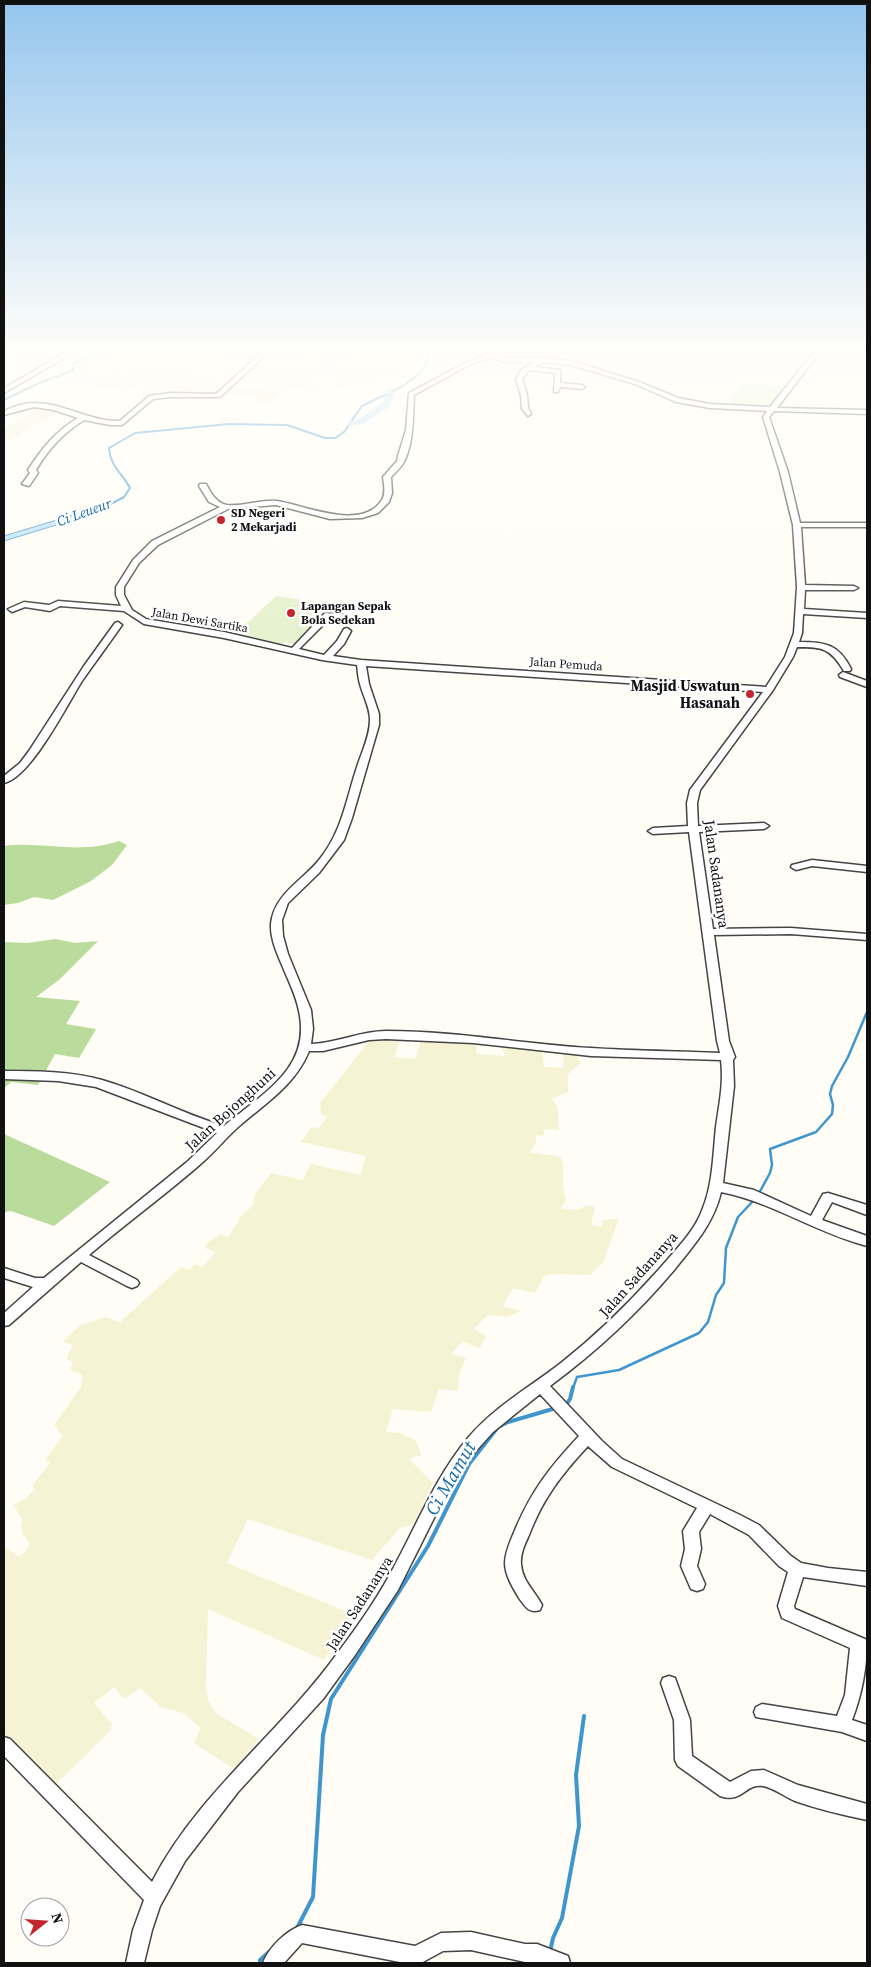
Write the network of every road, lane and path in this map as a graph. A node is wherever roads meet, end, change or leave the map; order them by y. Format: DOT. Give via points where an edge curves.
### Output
graph roads {
  1 [pos="50,444"];
  2 [pos="405,444"];
  3 [pos="774,444"];
  4 [pos="26,484"];
  5 [pos="203,486"];
  6 [pos="226,507"];
  7 [pos="797,525"];
  8 [pos="867,525"];
  9 [pos="801,587"];
  10 [pos="854,588"];
  11 [pos="12,609"];
  12 [pos="128,609"];
  13 [pos="800,611"];
  14 [pos="867,616"];
  15 [pos="342,617"];
  16 [pos="118,625"];
  17 [pos="347,632"];
  18 [pos="796,644"];
  19 [pos="294,650"];
  20 [pos="327,658"];
  21 [pos="361,663"];
  22 [pos="867,684"];
  23 [pos="769,690"];
  24 [pos="4,780"];
  25 [pos="764,826"];
  26 [pos="695,830"];
  27 [pos="653,831"];
  28 [pos="796,867"];
  29 [pos="867,869"];
  30 [pos="709,932"];
  31 [pos="867,937"];
  32 [pos="305,1048"];
  33 [pos="729,1057"];
  34 [pos="4,1075"];
  35 [pos="226,1131"];
  36 [pos="715,1186"];
  37 [pos="867,1210"];
  38 [pos="814,1222"];
  39 [pos="867,1241"];
  40 [pos="81,1256"];
  41 [pos="4,1273"];
  42 [pos="47,1282"];
  43 [pos="132,1283"];
  44 [pos="4,1321"];
  45 [pos="540,1385"];
  46 [pos="588,1436"];
  47 [pos="706,1506"];
  48 [pos="797,1568"];
  49 [pos="867,1579"];
  50 [pos="697,1584"];
  51 [pos="534,1605"];
  52 [pos="863,1646"];
  53 [pos="669,1683"];
  54 [pos="762,1712"];
  55 [pos="842,1724"];
  56 [pos="867,1733"];
  57 [pos="4,1744"];
  58 [pos="867,1812"];
  59 [pos="154,1898"];
  60 [pos="554,1960"];
  61 [pos="134,1963"];
  62 [pos="272,1963"];
  1 -- 4 [label="street"];
  2 -- 6 [label="street" via="400,462 387,477 386,500 375,511 362,516 334,517 281,504"];
  3 -- 7 [label="street, Jalan Sadananya"];
  5 -- 6 [label="street" via="212,500"];
  6 -- 12 [label="street" via="146,550 120,587 120,595"];
  7 -- 8 [label="street"];
  7 -- 9 [label="street, Jalan Sadananya"];
  9 -- 10 [label="street"];
  9 -- 13 [label="street, Jalan Sadananya"];
  11 -- 12 [label="street" via="24,604 50,608 58,603"];
  12 -- 19 [label="street, Jalan Dewi Sartika" via="144,621"];
  13 -- 14 [label="street"];
  13 -- 18 [label="street, Jalan Sadananya"];
  15 -- 19 [label="street" via="328,615"];
  16 -- 24 [label="street" via="44,735 16,772"];
  17 -- 20 [label="street"];
  18 -- 22 [label="street" via="832,649 838,653 845,672"];
  18 -- 23 [label="street, Jalan Sadananya"];
  19 -- 20 [label="street, Jalan Dewi Sartika"];
  20 -- 21 [label="street, Jalan Dewi Sartika"];
  21 -- 23 [label="street, Jalan Pemuda"];
  21 -- 32 [label="street, Jalan Bojonghuni" via="375,718 371,744 364,757 351,805 335,847 282,904 278,915 278,943 307,1018 309,1030"];
  23 -- 26 [label="street, Jalan Sadananya" via="695,790 692,810"];
  25 -- 26 [label="street"];
  26 -- 27 [label="street"];
  26 -- 30 [label="street, Jalan Sadananya"];
  28 -- 29 [label="street" via="812,863"];
  30 -- 31 [label="street" via="791,931"];
  30 -- 33 [label="street, Jalan Sadananya"];
  32 -- 33 [label="street" via="386,1035 473,1039 591,1052"];
  32 -- 35 [label="street, Jalan Bojonghuni" via="294,1070 282,1083"];
  33 -- 36 [label="street, Jalan Sadananya"];
  34 -- 35 [label="street" via="68,1077 110,1086"];
  35 -- 40 [label="street, Jalan Bojonghuni" via="212,1147"];
  36 -- 38 [label="street" via="751,1194"];
  36 -- 45 [label="street, Jalan Sadananya" via="707,1215 697,1232 653,1286 605,1334"];
  37 -- 38 [label="street" via="828,1197"];
  38 -- 39 [label="street"];
  40 -- 42 [label="street, Jalan Bojonghuni"];
  40 -- 43 [label="street"];
  41 -- 42 [label="street" via="35,1283"];
  42 -- 44 [label="street, Jalan Bojonghuni"];
  45 -- 46 [label="street"];
  45 -- 59 [label="street, Jalan Sadananya" via="500,1416 454,1464 380,1605 316,1694 232,1785 174,1864"];
  46 -- 47 [label="street" via="617,1463"];
  46 -- 51 [label="street" via="544,1486 513,1552 516,1577"];
  47 -- 48 [label="street" via="754,1530"];
  47 -- 50 [label="street" via="691,1535 693,1549 689,1566"];
  48 -- 49 [label="street"];
  48 -- 52 [label="street" via="786,1606 788,1613"];
  52 -- 55 [label="street" via="853,1695"];
  53 -- 58 [label="street" via="682,1720 684,1760 726,1790 731,1791 751,1779 764,1778 796,1793"];
  54 -- 55 [label="street"];
  55 -- 56 [label="street"];
  57 -- 59 [label="street"];
  59 -- 61 [label="street, Jalan Sadananya"];
  60 -- 62 [label="street" via="480,1942 462,1941 441,1942 419,1956 413,1956 302,1934 295,1937"];
}
